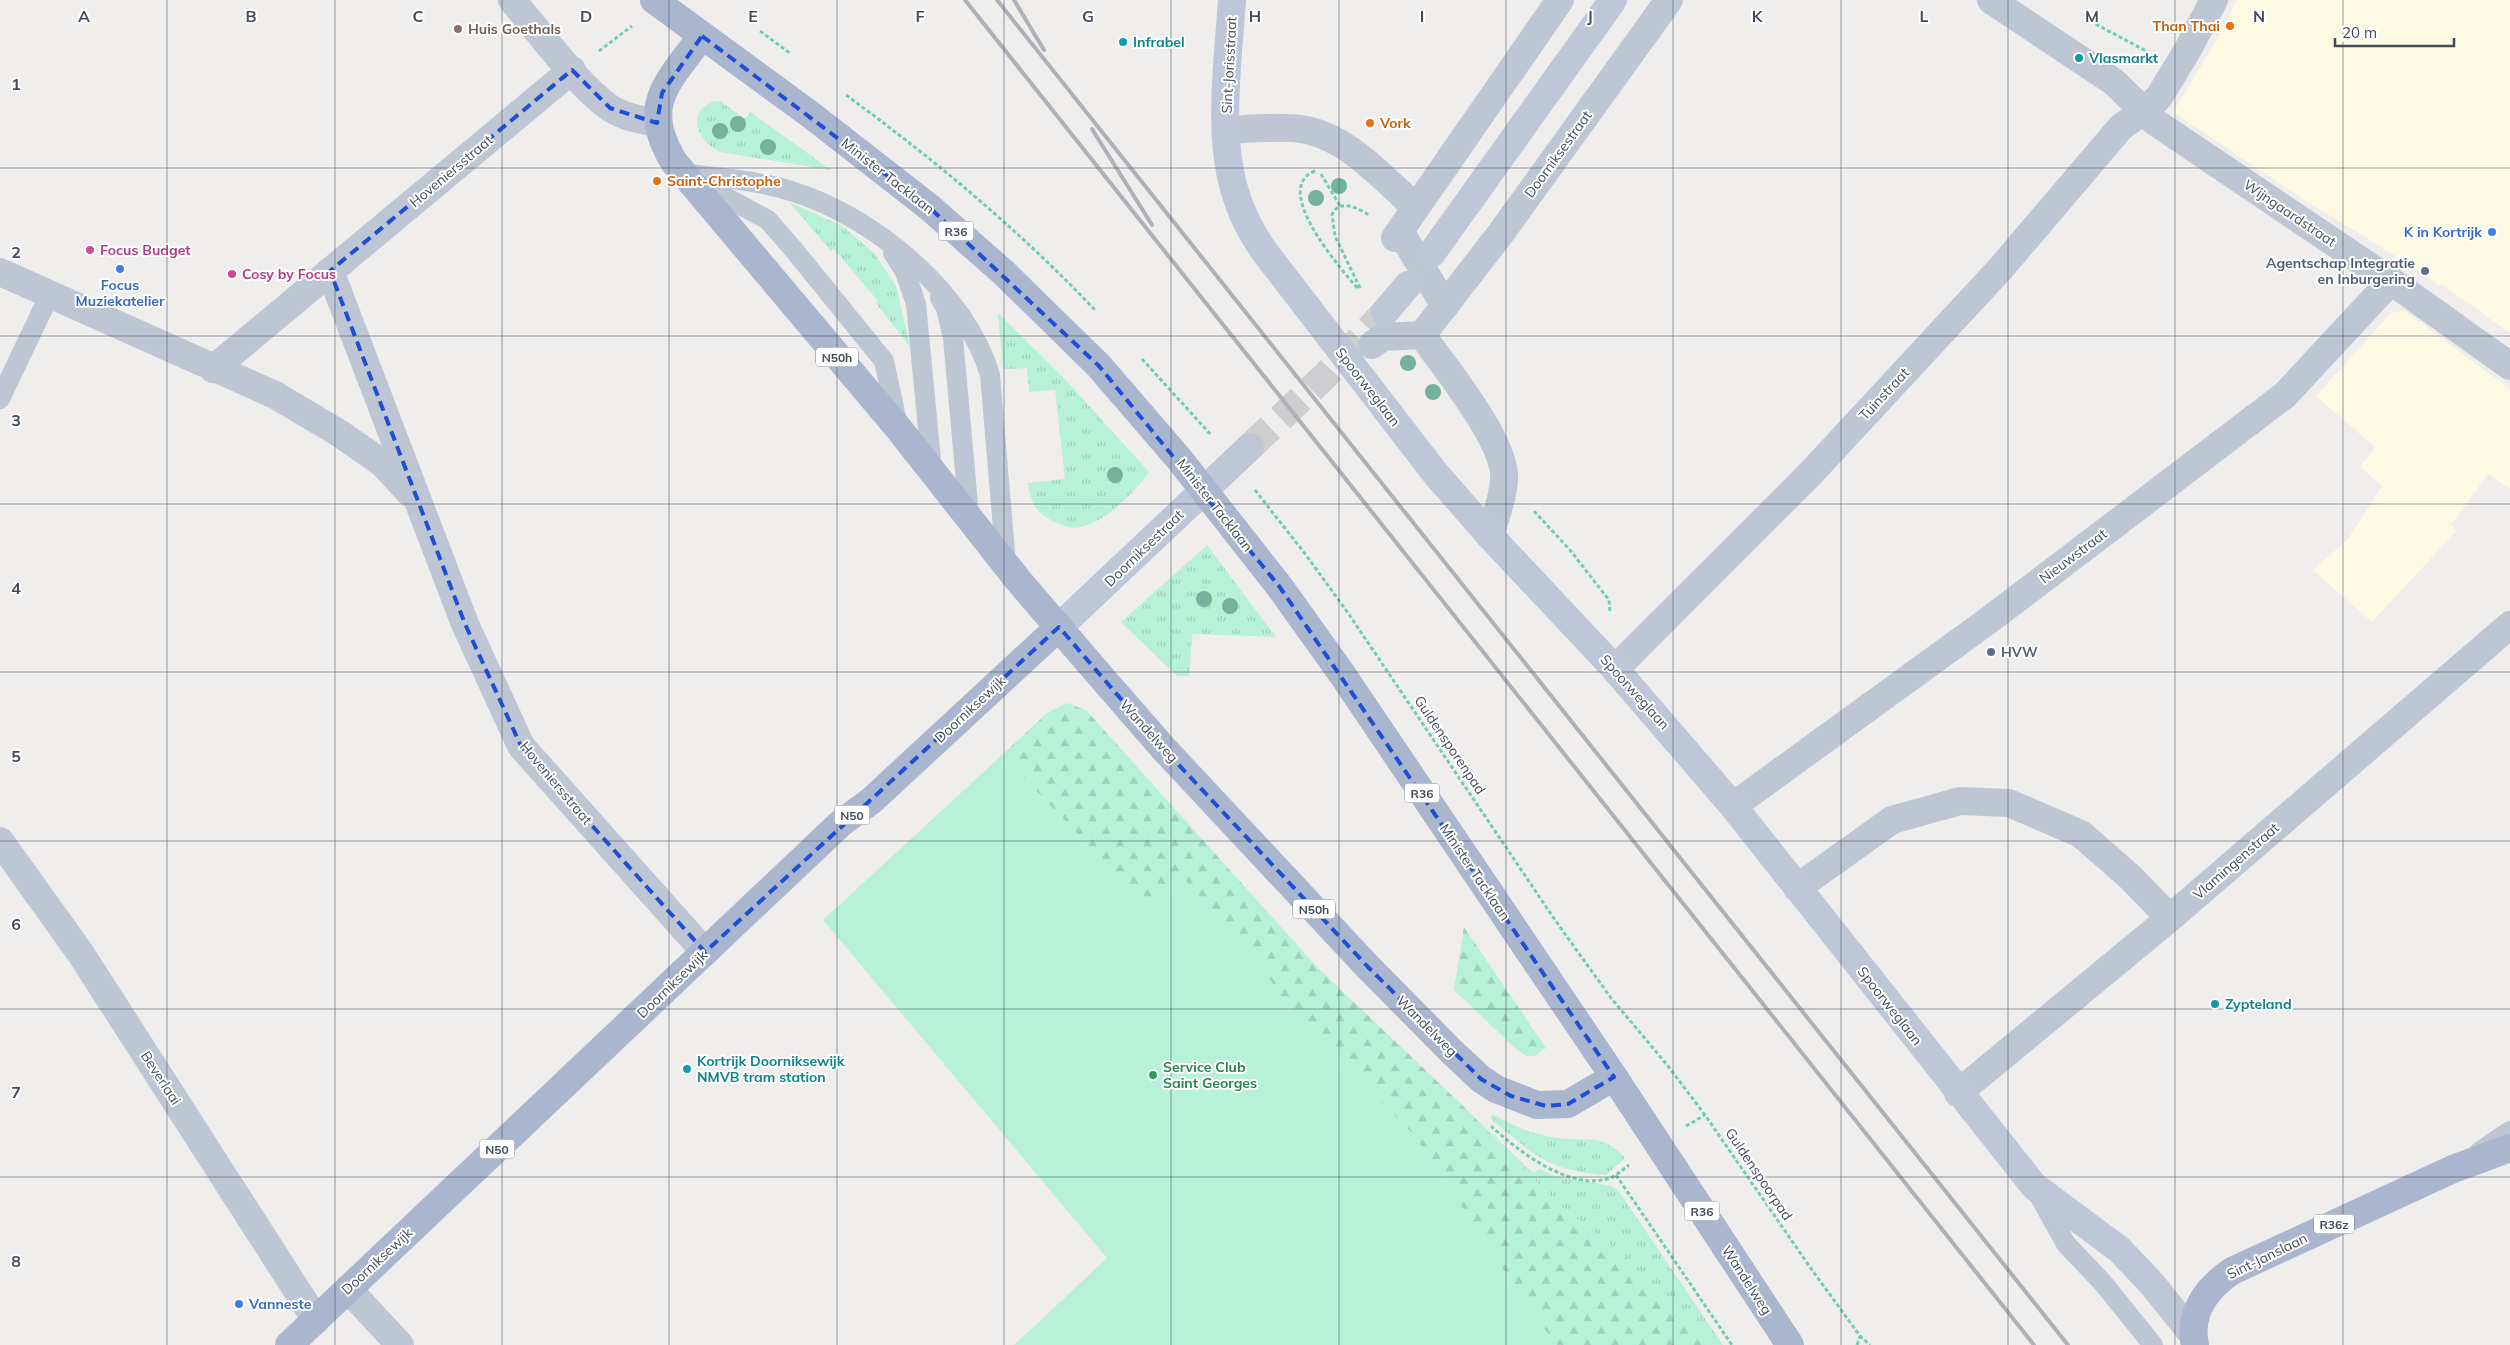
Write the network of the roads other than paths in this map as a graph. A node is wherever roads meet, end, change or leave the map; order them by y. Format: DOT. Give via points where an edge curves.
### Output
graph roads {
  1 [pos="512,0"];
  2 [pos="1232,0"];
  3 [pos="1560,0"];
  4 [pos="1613,0"];
  5 [pos="1669,0"];
  6 [pos="1991,0"];
  7 [pos="2214,0"];
  8 [pos="655,1"];
  9 [pos="702,36"];
  10 [pos="572,70"];
  11 [pos="2144,111"];
  12 [pos="657,123"];
  13 [pos="1226,130"];
  14 [pos="681,173"];
  15 [pos="1237,199"];
  16 [pos="1415,207"];
  17 [pos="887,242"];
  18 [pos="1432,253"];
  19 [pos="330,271"];
  20 [pos="0,272"];
  21 [pos="932,281"];
  22 [pos="2391,281"];
  23 [pos="1408,285"];
  24 [pos="50,294"];
  25 [pos="1445,306"];
  26 [pos="1386,312"];
  27 [pos="1422,335"];
  28 [pos="1372,345"];
  29 [pos="2510,366"];
  30 [pos="213,369"];
  31 [pos="0,399"];
  32 [pos="899,429"];
  33 [pos="1250,447"];
  34 [pos="932,470"];
  35 [pos="418,501"];
  36 [pos="969,515"];
  37 [pos="1490,536"];
  38 [pos="1006,564"];
  39 [pos="2510,626"];
  40 [pos="1059,627"];
  41 [pos="1615,668"];
  42 [pos="1733,806"];
  43 [pos="0,841"];
  44 [pos="1797,888"];
  45 [pos="2170,918"];
  46 [pos="705,952"];
  47 [pos="1614,1077"];
  48 [pos="1958,1093"];
  49 [pos="2510,1131"];
  50 [pos="2510,1148"];
  51 [pos="2453,1169"];
  52 [pos="2034,1186"];
  53 [pos="348,1289"];
  54 [pos="316,1320"];
  55 [pos="2194,1340"];
  56 [pos="289,1345"];
  57 [pos="400,1345"];
  58 [pos="1790,1345"];
  59 [pos="2153,1345"];
  1 -- 10 [label="street"];
  2 -- 13 [label="street, Sint-Jorisstraat"];
  3 -- 16 [label="street"];
  4 -- 18 [label="street"];
  5 -- 25 [label="street, Doorniksestraat"];
  6 -- 11 [label="street" via="2114,82"];
  7 -- 11 [label="street, Tuinstraat" via="2159,97"];
  8 -- 9 [label="main road, Minister Tacklaan / R36"];
  9 -- 12 [label="main road, N50h" via="662,93"];
  9 -- 47 [label="main road, Minister Tacklaan / R36" via="929,207 1099,366 1180,460 1279,586"];
  10 -- 12 [label="street" via="610,108 637,120"];
  10 -- 19 [label="street, Hoveniersstraat"];
  11 -- 22 [label="street, Wijngaardstraat" via="2155,122"];
  11 -- 41 [label="street, Tuinstraat" via="2121,127 2001,268 1811,473"];
  12 -- 14 [label="main road, N50h" via="666,150"];
  13 -- 15 [label="street, Sint-Jorisstraat"];
  13 -- 16 [label="street, Sint-Jorisstraat" via="1286,128 1326,136 1358,156"];
  14 -- 17 [label="lane" via="793,191 828,204"];
  14 -- 32 [label="main road, N50h"];
  14 -- 32 [label="lane" via="768,220 794,250 884,360"];
  15 -- 37 [label="street, Spoorweglaan" via="1248,226 1301,302 1435,473"];
  16 -- 25 [label="street" via="1390,230"];
  17 -- 21 [label="lane"];
  17 -- 34 [label="lane" via="905,272 916,304"];
  19 -- 30 [label="street, Hoveniersstraat"];
  19 -- 35 [label="street, Hoveniersstraat"];
  20 -- 24 [label="street, Hoveniersstraat"];
  21 -- 36 [label="lane" via="946,308 953,338"];
  21 -- 38 [label="lane" via="953,303 971,330 990,375"];
  22 -- 29 [label="street, Wijngaardstraat"];
  22 -- 42 [label="street, Nieuwstraat" via="2285,395 1989,620"];
  23 -- 26 [label="street"];
  24 -- 30 [label="street, Hoveniersstraat"];
  24 -- 31 [label="lane"];
  25 -- 27 [label="street, Doorniksestraat"];
  27 -- 28 [label="street" via="1383,337"];
  27 -- 37 [label="street" via="1490,433 1501,456 1505,480"];
  30 -- 35 [label="street, Hoveniersstraat" via="275,395 338,433 382,463"];
  32 -- 34 [label="main road, N50h"];
  33 -- 40 [label="street, Doorniksestraat"];
  34 -- 36 [label="main road, N50h"];
  35 -- 46 [label="street, Hoveniersstraat" via="465,624 522,746"];
  36 -- 38 [label="main road, N50h"];
  37 -- 41 [label="street, Spoorweglaan"];
  38 -- 40 [label="main road, N50h"];
  39 -- 45 [label="street, Vlamingenstraat"];
  40 -- 46 [label="main road, Doorniksewijk / N50" via="872,801 841,823"];
  40 -- 47 [label="main road, Wandelweg / N50h" via="1184,770 1368,967 1481,1079 1526,1103 1546,1106 1568,1104"];
  41 -- 42 [label="street, Spoorweglaan"];
  42 -- 44 [label="street, Spoorweglaan"];
  43 -- 54 [label="street, Beverlaai" via="81,954"];
  44 -- 45 [label="street" via="1892,820 1960,801 2009,803 2081,834"];
  44 -- 48 [label="street, Spoorweglaan"];
  45 -- 48 [label="street, Vlamingenstraat"];
  46 -- 53 [label="main road, Doorniksewijk / N50"];
  47 -- 58 [label="main road, Wandelweg / R36"];
  48 -- 52 [label="street, Spoorweglaan"];
  49 -- 51 [label="lane"];
  50 -- 51 [label="main road, Sint-Janslaan / R36z"];
  51 -- 55 [label="main road, Sint-Janslaan / R36z" via="2232,1271 2204,1296 2195,1315"];
  52 -- 55 [label="street, Spoorweglaan" via="2120,1250 2152,1284"];
  52 -- 59 [label="lane, Spoorweglaan" via="2066,1244 2104,1282"];
  53 -- 54 [label="main road, Doorniksewijk / N50"];
  53 -- 57 [label="street"];
  54 -- 56 [label="main road, Doorniksewijk / N50"];
}
